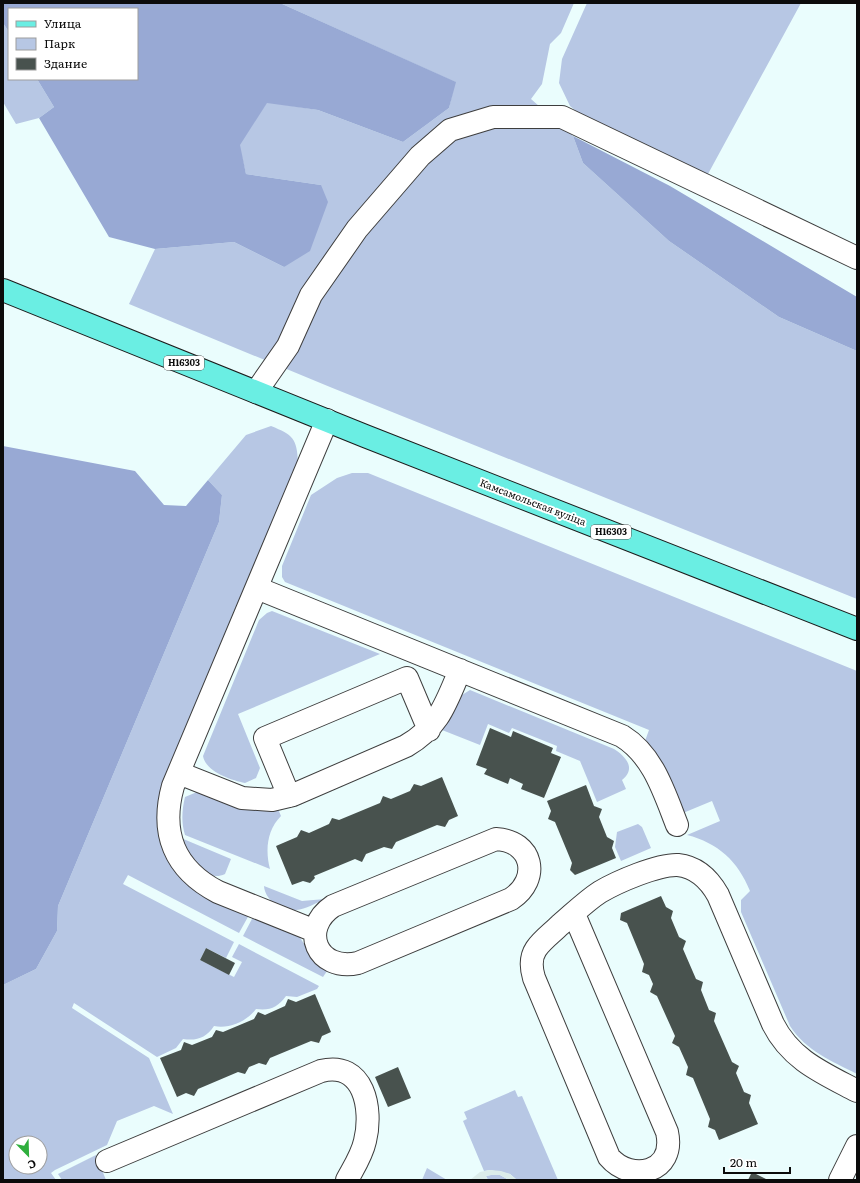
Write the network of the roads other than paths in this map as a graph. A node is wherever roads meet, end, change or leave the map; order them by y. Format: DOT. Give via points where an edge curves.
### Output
graph roads {
  1 [pos="857,258"];
  2 [pos="3,290"];
  3 [pos="256,392"];
  4 [pos="327,420"];
  5 [pos="257,588"];
  6 [pos="857,629"];
  7 [pos="460,670"];
  8 [pos="429,730"];
  9 [pos="179,772"];
  10 [pos="289,796"];
  11 [pos="677,825"];
  12 [pos="574,914"];
  13 [pos="315,931"];
  14 [pos="857,1091"];
  15 [pos="857,1146"];
  16 [pos="107,1161"];
  17 [pos="347,1180"];
  18 [pos="840,1180"];
  1 -- 3 [label="lane" via="562,117 494,118 450,130 420,156 357,229 311,295 288,346"];
  2 -- 3 [label="main road, Н16303"];
  3 -- 4 [label="main road, Н16303"];
  4 -- 5 [label="lane"];
  4 -- 6 [label="main road, Камсамольская вуліца / Н16303"];
  5 -- 7 [label="lane"];
  5 -- 9 [label="lane"];
  7 -- 8 [label="lane" via="444,707"];
  7 -- 11 [label="lane" via="616,733 627,740 651,765"];
  8 -- 10 [label="lane" via="406,746"];
  8 -- 10 [label="lane" via="407,678 265,738"];
  9 -- 10 [label="lane" via="242,798 262,800"];
  9 -- 13 [label="lane" via="169,801 167,817 174,848 191,874 218,892"];
  12 -- 12 [label="lane" via="535,950 532,958 533,976 612,1162 631,1175 650,1174 665,1161 669,1147 667,1132"];
  12 -- 14 [label="lane" via="600,892 653,868 678,865 691,868 711,884 718,895 783,1042 805,1064"];
  13 -- 13 [label="lane" via="317,947 322,955 339,965 348,966 511,899 525,886 530,867 522,849 515,843 506,839 487,841 334,906 325,911"];
  15 -- 18 [label="lane"];
  16 -- 17 [label="lane" via="321,1071 340,1069 355,1079 363,1093 367,1113 365,1141"];
}
